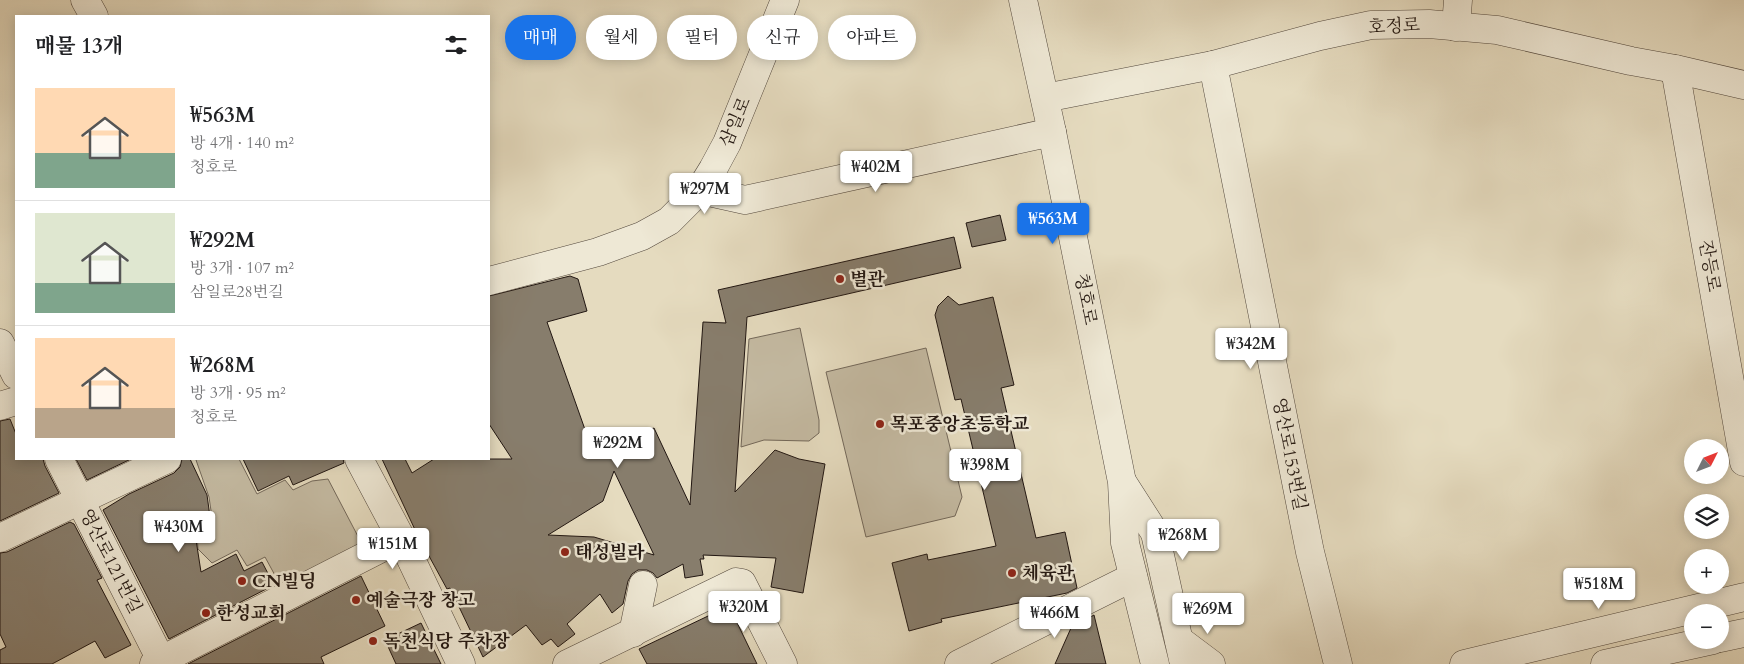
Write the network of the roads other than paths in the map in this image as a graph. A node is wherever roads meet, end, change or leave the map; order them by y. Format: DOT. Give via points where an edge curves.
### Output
graph roads {
  1 [pos="85,0"];
  2 [pos="785,0"];
  3 [pos="1023,0"];
  4 [pos="1458,0"];
  5 [pos="93,15"];
  6 [pos="1456,27"];
  7 [pos="1213,66"];
  8 [pos="1675,69"];
  9 [pos="1744,85"];
  10 [pos="1045,98"];
  11 [pos="1052,132"];
  12 [pos="700,190"];
  13 [pos="490,281"];
  14 [pos="0,342"];
  15 [pos="15,373"];
  16 [pos="15,401"];
  17 [pos="0,406"];
  18 [pos="60,460"];
  19 [pos="165,460"];
  20 [pos="360,460"];
  21 [pos="1744,462"];
  22 [pos="1122,482"];
  23 [pos="80,499"];
  24 [pos="0,538"];
  25 [pos="402,538"];
  26 [pos="1133,576"];
  27 [pos="642,585"];
  28 [pos="1744,598"];
  29 [pos="633,633"];
  30 [pos="1744,633"];
  31 [pos="1729,636"];
  32 [pos="1148,637"];
  33 [pos="1684,646"];
  34 [pos="1182,652"];
  35 [pos="159,663"];
  36 [pos="461,664"];
  37 [pos="568,664"];
  38 [pos="783,664"];
  39 [pos="959,664"];
  40 [pos="1137,664"];
  41 [pos="1155,664"];
  42 [pos="1211,664"];
  43 [pos="1338,664"];
  44 [pos="1464,664"];
  45 [pos="1605,664"];
  1 -- 5 [label="street"];
  2 -- 12 [label="street, 삼일로" via="727,144"];
  3 -- 10 [label="street, 청호로"];
  4 -- 6 [label="street"];
  6 -- 7 [label="street, 호정로" via="1371,25"];
  6 -- 8 [label="street, 호정로" via="1497,30"];
  7 -- 10 [label="street, 호정로"];
  7 -- 43 [label="street, 영산로153번길" via="1310,552"];
  8 -- 9 [label="street, 호정로"];
  8 -- 21 [label="street, 잔등로"];
  10 -- 11 [label="street, 청호로"];
  11 -- 12 [label="street" via="745,200"];
  11 -- 22 [label="street, 청호로"];
  12 -- 13 [label="street, 삼일로" via="669,220 642,236 598,252"];
  14 -- 15 [label="street"];
  16 -- 17 [label="street"];
  18 -- 23 [label="street, 영산로121번길"];
  19 -- 23 [label="street"];
  20 -- 25 [label="street"];
  22 -- 26 [label="street, 청호로" via="1124,543"];
  22 -- 34 [label="street, 청호로" via="1155,533"];
  23 -- 24 [label="street"];
  23 -- 35 [label="street, 영산로121번길"];
  25 -- 35 [label="street"];
  25 -- 36 [label="street"];
  26 -- 32 [label="street, 청호로"];
  26 -- 39 [label="street"];
  27 -- 29 [label="street"];
  28 -- 44 [label="street"];
  29 -- 37 [label="street"];
  29 -- 38 [label="street" via="736,582 742,583"];
  30 -- 31 [label="street"];
  32 -- 40 [label="street"];
  32 -- 41 [label="street, 청호로"];
  33 -- 45 [label="street"];
  34 -- 42 [label="street"];
}
